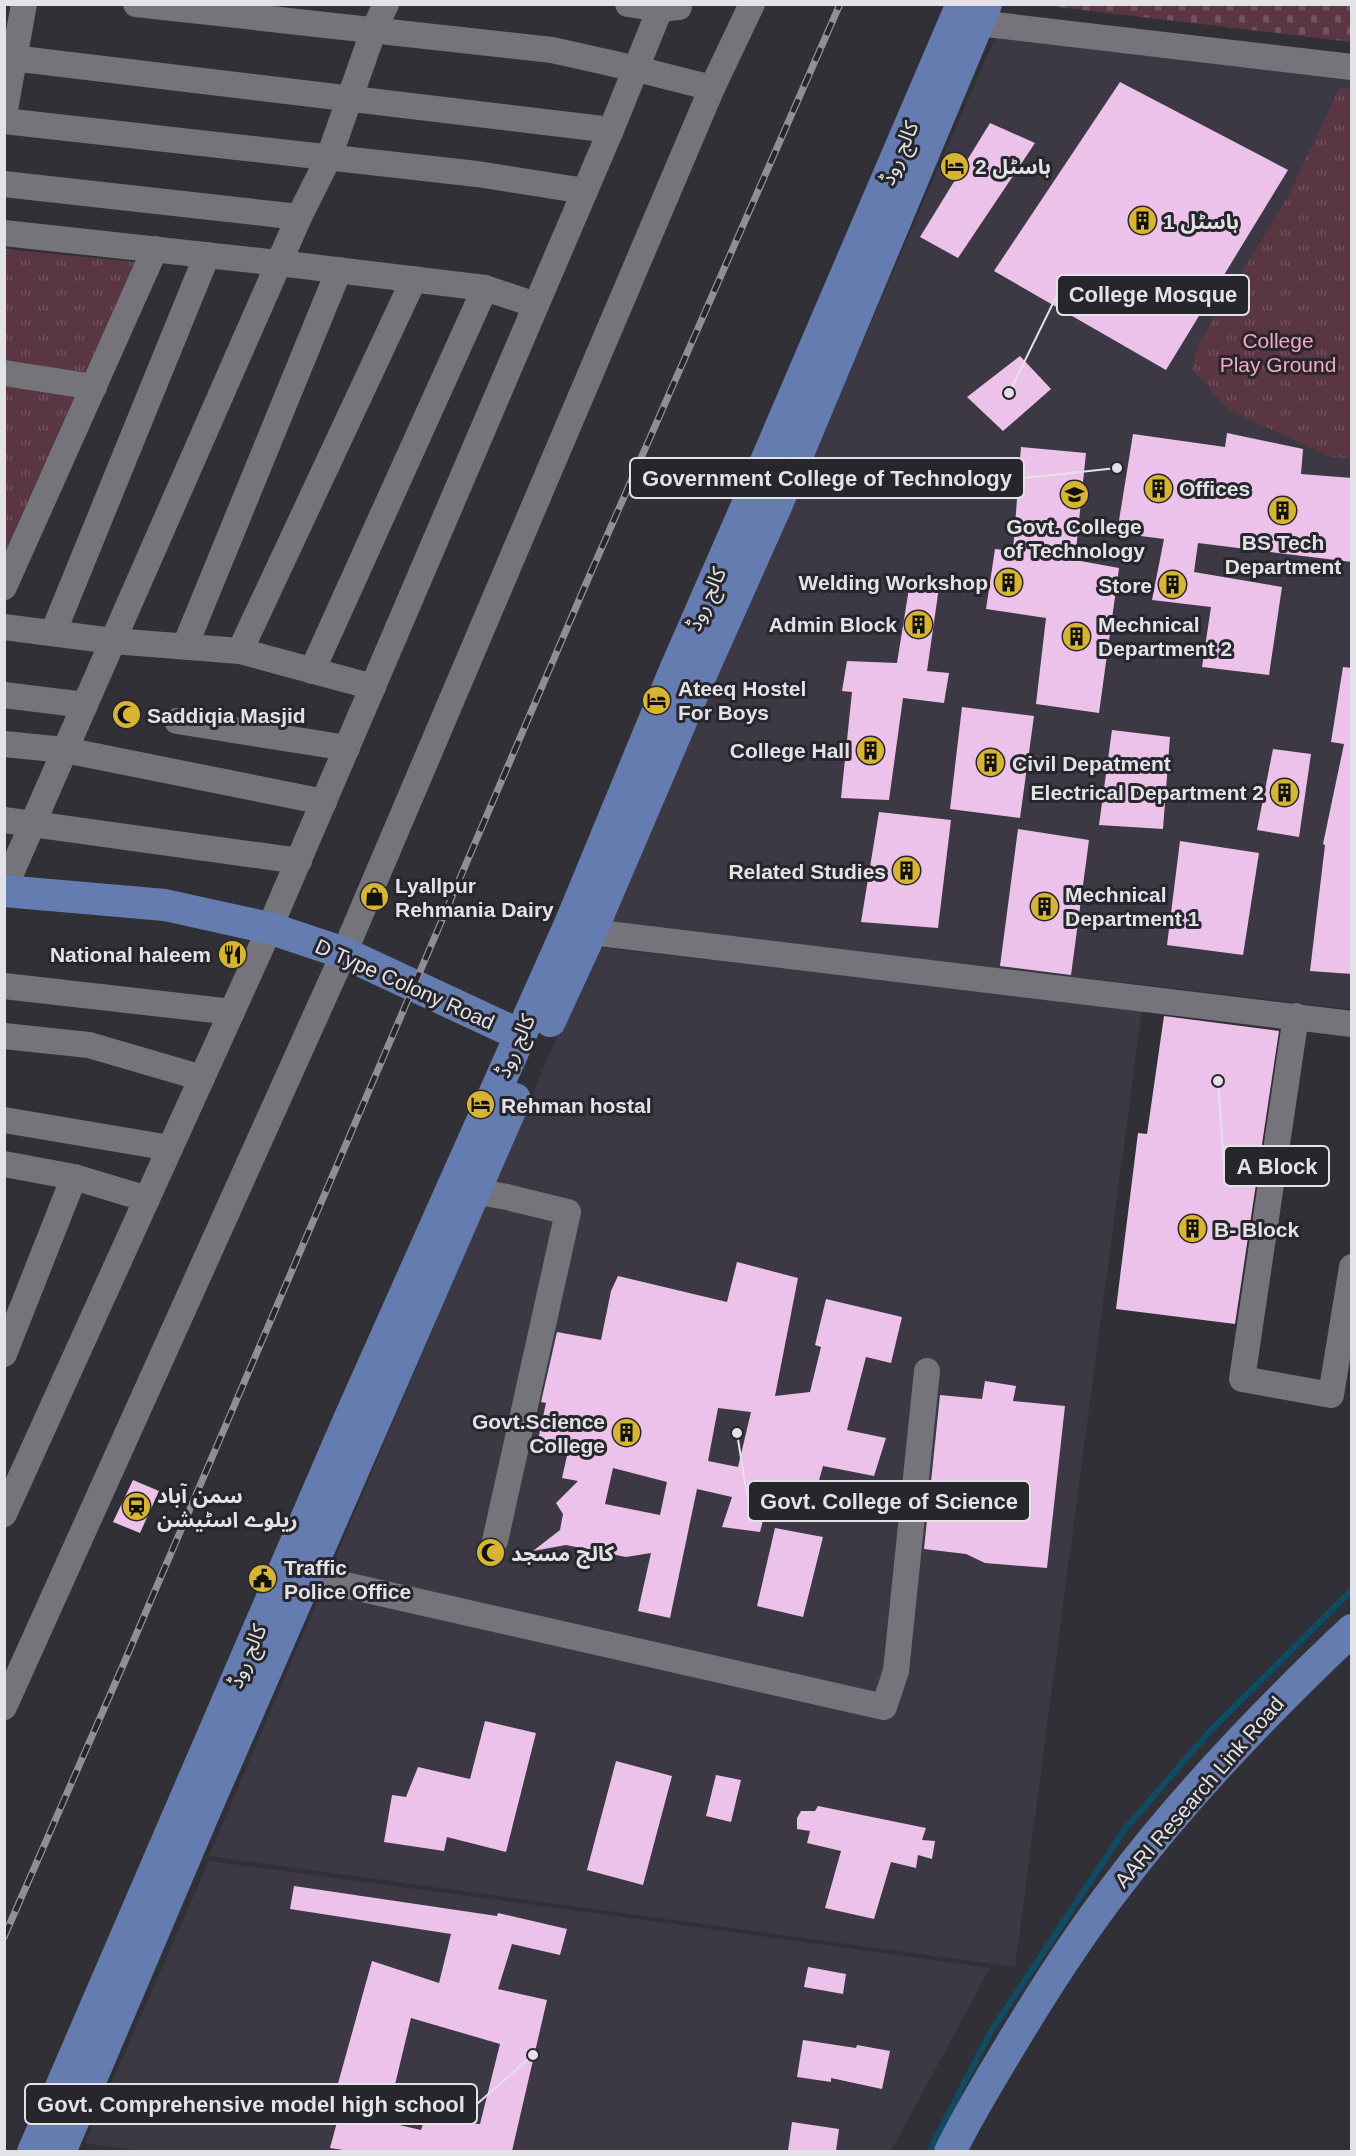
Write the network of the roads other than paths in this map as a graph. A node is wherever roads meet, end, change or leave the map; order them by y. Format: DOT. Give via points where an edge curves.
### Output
graph roads {
  1 [pos="24,4"];
  2 [pos="136,4"];
  3 [pos="386,4"];
  4 [pos="628,4"];
  5 [pos="752,4"];
  6 [pos="976,11"];
  7 [pos="374,32"];
  8 [pos="10,58"];
  9 [pos="1352,67"];
  10 [pos="638,69"];
  11 [pos="712,88"];
  12 [pos="350,98"];
  13 [pos="4,115"];
  14 [pos="4,121"];
  15 [pos="611,130"];
  16 [pos="329,157"];
  17 [pos="4,184"];
  18 [pos="585,191"];
  19 [pos="299,217"];
  20 [pos="4,233"];
  21 [pos="155,249"];
  22 [pos="207,255"];
  23 [pos="279,263"];
  24 [pos="339,270"];
  25 [pos="414,279"];
  26 [pos="485,288"];
  27 [pos="536,305"];
  28 [pos="4,373"];
  29 [pos="94,387"];
  30 [pos="4,587"];
  31 [pos="4,627"];
  32 [pos="53,633"];
  33 [pos="113,641"];
  34 [pos="184,646"];
  35 [pos="240,651"];
  36 [pos="312,671"];
  37 [pos="373,687"];
  38 [pos="4,696"];
  39 [pos="85,705"];
  40 [pos="177,722"];
  41 [pos="4,744"];
  42 [pos="347,748"];
  43 [pos="65,750"];
  44 [pos="324,802"];
  45 [pos="4,820"];
  46 [pos="33,824"];
  47 [pos="299,861"];
  48 [pos="4,890"];
  49 [pos="4,903"];
  50 [pos="591,932"];
  51 [pos="267,934"];
  52 [pos="341,959"];
  53 [pos="4,986"];
  54 [pos="232,1012"];
  55 [pos="1296,1016"];
  56 [pos="1352,1023"];
  57 [pos="4,1036"];
  58 [pos="517,1041"];
  59 [pos="202,1078"];
  60 [pos="4,1120"];
  61 [pos="170,1148"];
  62 [pos="6,1169"];
  63 [pos="74,1176"];
  64 [pos="475,1191"];
  65 [pos="147,1199"];
  66 [pos="1352,1267"];
  67 [pos="4,1354"];
  68 [pos="927,1371"];
  69 [pos="4,1514"];
  70 [pos="495,1541"];
  71 [pos="308,1574"];
  72 [pos="1352,1630"];
  73 [pos="4,1707"];
  74 [pos="33,2151"];
  75 [pos="60,2151"];
  76 [pos="950,2151"];
  1 -- 8 [label="street"];
  2 -- 7 [label="street"];
  3 -- 7 [label="street"];
  4 -- 10 [label="street" via="669,8"];
  5 -- 11 [label="street"];
  6 -- 9 [label="street"];
  6 -- 50 [label="main road, کالج روڈ" via="777,504"];
  6 -- 58 [label="main road, کالج روڈ" via="757,483"];
  7 -- 10 [label="street" via="552,50"];
  7 -- 12 [label="street"];
  8 -- 12 [label="street"];
  8 -- 13 [label="street"];
  10 -- 11 [label="street"];
  10 -- 15 [label="street"];
  11 -- 52 [label="street"];
  12 -- 15 [label="street"];
  12 -- 16 [label="street"];
  14 -- 16 [label="street"];
  15 -- 18 [label="street"];
  16 -- 18 [label="street"];
  16 -- 19 [label="street"];
  17 -- 19 [label="street"];
  18 -- 27 [label="street"];
  19 -- 23 [label="street"];
  20 -- 21 [label="street"];
  21 -- 22 [label="street"];
  21 -- 29 [label="street"];
  22 -- 23 [label="street"];
  22 -- 32 [label="street"];
  23 -- 24 [label="street"];
  23 -- 33 [label="street"];
  24 -- 25 [label="street"];
  24 -- 34 [label="street"];
  25 -- 26 [label="street"];
  25 -- 35 [label="street"];
  26 -- 27 [label="street"];
  26 -- 36 [label="street"];
  27 -- 37 [label="street"];
  28 -- 29 [label="street"];
  29 -- 30 [label="street"];
  31 -- 32 [label="street"];
  32 -- 33 [label="street"];
  33 -- 34 [label="street"];
  33 -- 39 [label="street"];
  34 -- 35 [label="street"];
  35 -- 36 [label="street"];
  36 -- 37 [label="street"];
  37 -- 42 [label="street"];
  38 -- 39 [label="street"];
  39 -- 43 [label="street"];
  40 -- 42 [label="street"];
  41 -- 43 [label="street"];
  42 -- 44 [label="street"];
  43 -- 44 [label="street"];
  43 -- 46 [label="street"];
  44 -- 47 [label="street"];
  45 -- 46 [label="street"];
  46 -- 47 [label="street"];
  46 -- 48 [label="street"];
  47 -- 51 [label="street"];
  48 -- 51 [label="main road, D Type Colony Road" via="165,905"];
  49 -- 51 [label="main road, D Type Colony Road"];
  50 -- 55 [label="street"];
  50 -- 64 [label="main road, کالج روڈ"];
  51 -- 52 [label="main road, D Type Colony Road"];
  51 -- 54 [label="street"];
  52 -- 58 [label="main road, D Type Colony Road"];
  52 -- 73 [label="street"];
  53 -- 54 [label="street"];
  54 -- 59 [label="street"];
  55 -- 56 [label="street"];
  55 -- 66 [label="street" via="1242,1379 1331,1395"];
  57 -- 59 [label="street" via="89,1045"];
  58 -- 74 [label="main road, کالج روڈ"];
  59 -- 61 [label="street"];
  60 -- 61 [label="street"];
  61 -- 65 [label="street"];
  62 -- 63 [label="street"];
  63 -- 65 [label="street"];
  63 -- 67 [label="street"];
  64 -- 70 [label="street" via="568,1212"];
  64 -- 71 [label="main road, کالج روڈ"];
  65 -- 69 [label="street"];
  68 -- 71 [label="street" via="896,1671 884,1707"];
  71 -- 75 [label="main road, کالج روڈ"];
  72 -- 76 [label="main road, AARI Research Link Road" via="1240,1740 1116,1887 1047,1984"];
}
